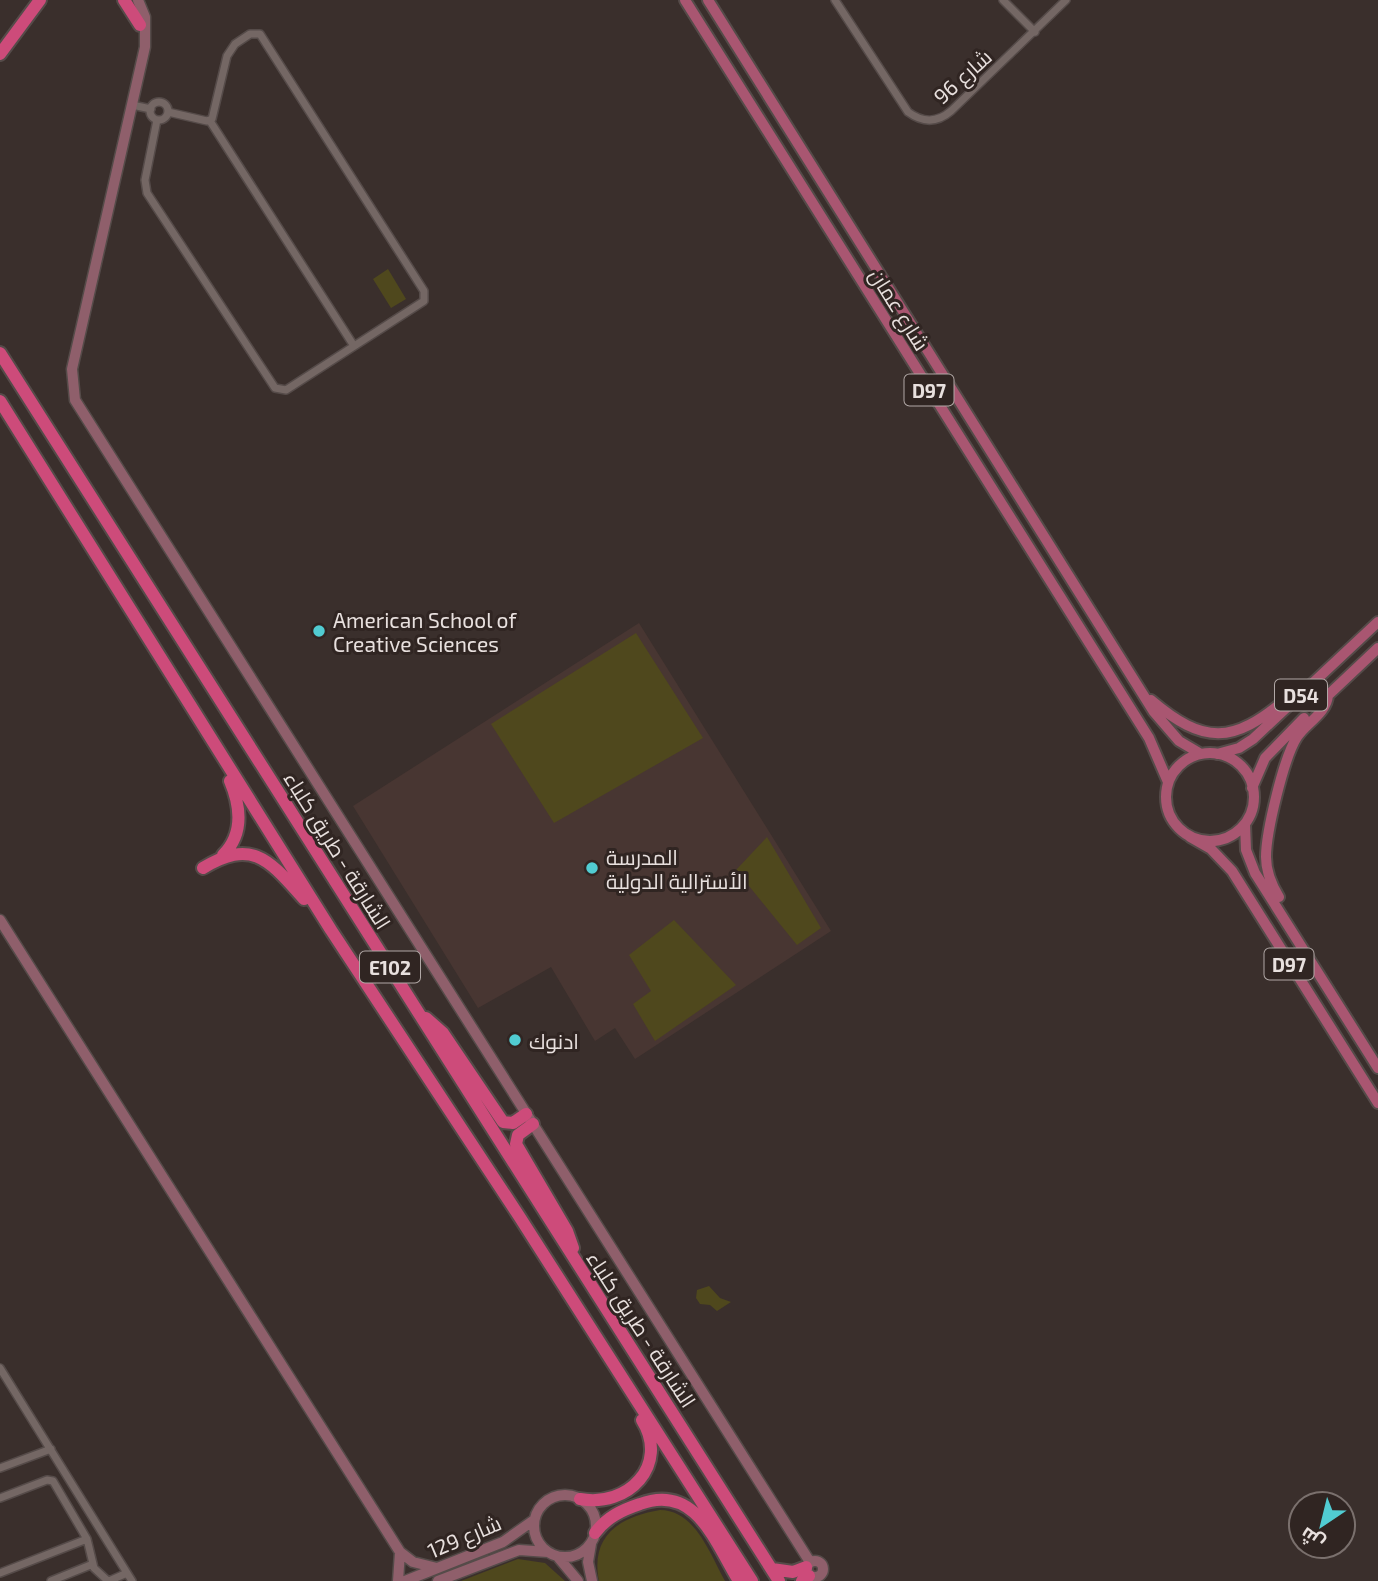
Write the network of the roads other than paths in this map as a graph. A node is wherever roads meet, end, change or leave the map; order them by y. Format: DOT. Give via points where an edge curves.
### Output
graph roads {
  1 [pos="124,0"];
  2 [pos="136,0"];
  3 [pos="685,0"];
  4 [pos="708,0"];
  5 [pos="835,0"];
  6 [pos="1003,0"];
  7 [pos="1066,0"];
  8 [pos="39,1"];
  9 [pos="140,25"];
  10 [pos="1035,32"];
  11 [pos="0,54"];
  12 [pos="141,59"];
  13 [pos="132,105"];
  14 [pos="151,109"];
  15 [pos="168,111"];
  16 [pos="157,120"];
  17 [pos="210,121"];
  18 [pos="354,346"];
  19 [pos="0,353"];
  20 [pos="0,401"];
  21 [pos="1378,622"];
  22 [pos="1378,648"];
  23 [pos="1307,689"];
  24 [pos="1143,694"];
  25 [pos="1328,695"];
  26 [pos="217,750"];
  27 [pos="1201,754"];
  28 [pos="1216,754"];
  29 [pos="1168,782"];
  30 [pos="1252,788"];
  31 [pos="1245,824"];
  32 [pos="1190,836"];
  33 [pos="220,857"];
  34 [pos="203,868"];
  35 [pos="0,920"];
  36 [pos="331,930"];
  37 [pos="1292,932"];
  38 [pos="418,1012"];
  39 [pos="1378,1068"];
  40 [pos="1378,1103"];
  41 [pos="530,1119"];
  42 [pos="519,1216"];
  43 [pos="576,1262"];
  44 [pos="0,1368"];
  45 [pos="51,1449"];
  46 [pos="0,1468"];
  47 [pos="0,1499"];
  48 [pos="580,1499"];
  49 [pos="534,1520"];
  50 [pos="593,1538"];
  51 [pos="87,1539"];
  52 [pos="400,1552"];
  53 [pos="553,1555"];
  54 [pos="93,1564"];
  55 [pos="437,1568"];
  56 [pos="772,1569"];
  57 [pos="0,1573"];
  58 [pos="127,1573"];
  59 [pos="812,1574"];
  60 [pos="51,1581"];
  61 [pos="109,1581"];
  62 [pos="132,1581"];
  63 [pos="398,1581"];
  64 [pos="405,1581"];
  65 [pos="438,1581"];
  66 [pos="578,1581"];
  67 [pos="593,1581"];
  68 [pos="739,1581"];
  69 [pos="752,1581"];
  70 [pos="779,1581"];
  1 -- 9 [label="highway"];
  2 -- 9 [label="street"];
  2 -- 12 [label="street" via="146,26"];
  3 -- 29 [label="main road, شارع عمان / D97" via="1149,738"];
  4 -- 24 [label="main road, شارع عمان / D97"];
  5 -- 10 [label="street, شارع 96" via="908,112 925,121 944,117"];
  6 -- 10 [label="street"];
  7 -- 10 [label="street, شارع 96"];
  8 -- 11 [label="highway"];
  9 -- 12 [label="street"];
  12 -- 13 [label="street"];
  13 -- 14 [label="street"];
  13 -- 41 [label="street" via="72,369 75,400"];
  14 -- 15 [label="street" via="160,103"];
  14 -- 16 [label="street"];
  15 -- 16 [label="street"];
  15 -- 17 [label="street"];
  16 -- 18 [label="street" via="145,180 147,192 272,386 286,390"];
  17 -- 18 [label="street"];
  17 -- 18 [label="street" via="230,49 250,34 261,34 424,291 422,304"];
  19 -- 38 [label="highway, الشارقة - طريق كلباء / E102"];
  20 -- 26 [label="highway, الشارقة - طريق كلباء / E102"];
  21 -- 23 [label="main road, D54"];
  22 -- 25 [label="main road, D54"];
  23 -- 24 [label="main road" via="1296,692 1254,725 1217,733 1176,721"];
  23 -- 28 [label="main road, D54" via="1253,739"];
  24 -- 27 [label="main road, شارع عمان / D97" via="1170,732"];
  25 -- 30 [label="main road, D54" via="1271,750"];
  25 -- 37 [label="main road" via="1326,706 1290,748 1266,849 1269,880 1286,909"];
  26 -- 33 [label="highway" via="233,788 239,826 232,846"];
  26 -- 36 [label="highway, الشارقة - طريق كلباء / E102"];
  27 -- 28 [label="main road"];
  27 -- 29 [label="main road" via="1181,764"];
  28 -- 30 [label="main road" via="1239,765"];
  29 -- 32 [label="main road" via="1167,807 1172,819"];
  30 -- 31 [label="main road" via="1254,800"];
  31 -- 32 [label="main road" via="1220,840"];
  31 -- 37 [label="main road, D97" via="1251,866"];
  32 -- 40 [label="main road, D97" via="1232,871"];
  33 -- 34 [label="highway"];
  33 -- 36 [label="highway" via="246,853 273,866"];
  35 -- 52 [label="street"];
  36 -- 42 [label="highway, الشارقة - طريق كلباء / E102"];
  37 -- 39 [label="main road, D97"];
  38 -- 41 [label="highway" via="443,1033 501,1120 510,1124"];
  38 -- 43 [label="highway, الشارقة - طريق كلباء / E102"];
  41 -- 43 [label="highway" via="517,1135 516,1144 567,1231"];
  41 -- 59 [label="street"];
  42 -- 48 [label="highway" via="650,1436 650,1465 632,1489 603,1501"];
  42 -- 69 [label="highway, الشارقة - طريق كلباء / E102"];
  43 -- 56 [label="highway, الشارقة - طريق كلباء / E102"];
  44 -- 45 [label="street"];
  45 -- 46 [label="street"];
  45 -- 58 [label="street"];
  47 -- 51 [label="street" via="53,1481"];
  48 -- 49 [label="street" via="552,1498"];
  48 -- 50 [label="street" via="593,1514"];
  49 -- 53 [label="street" via="535,1535"];
  49 -- 55 [label="street, شارع 129" via="503,1542"];
  50 -- 53 [label="street" via="577,1555"];
  50 -- 67 [label="street" via="588,1562"];
  50 -- 68 [label="highway" via="613,1516 633,1507 658,1499 680,1501 697,1514"];
  51 -- 54 [label="street"];
  51 -- 57 [label="street"];
  52 -- 55 [label="street" via="413,1562"];
  52 -- 63 [label="street"];
  53 -- 65 [label="street, شارع 129" via="519,1550"];
  53 -- 66 [label="street"];
  54 -- 60 [label="street"];
  54 -- 61 [label="street"];
  55 -- 64 [label="street, شارع 129"];
  56 -- 59 [label="highway"];
  56 -- 70 [label="highway, الشارقة - طريق كلباء / E102"];
  58 -- 61 [label="street"];
  58 -- 62 [label="street"];
}
